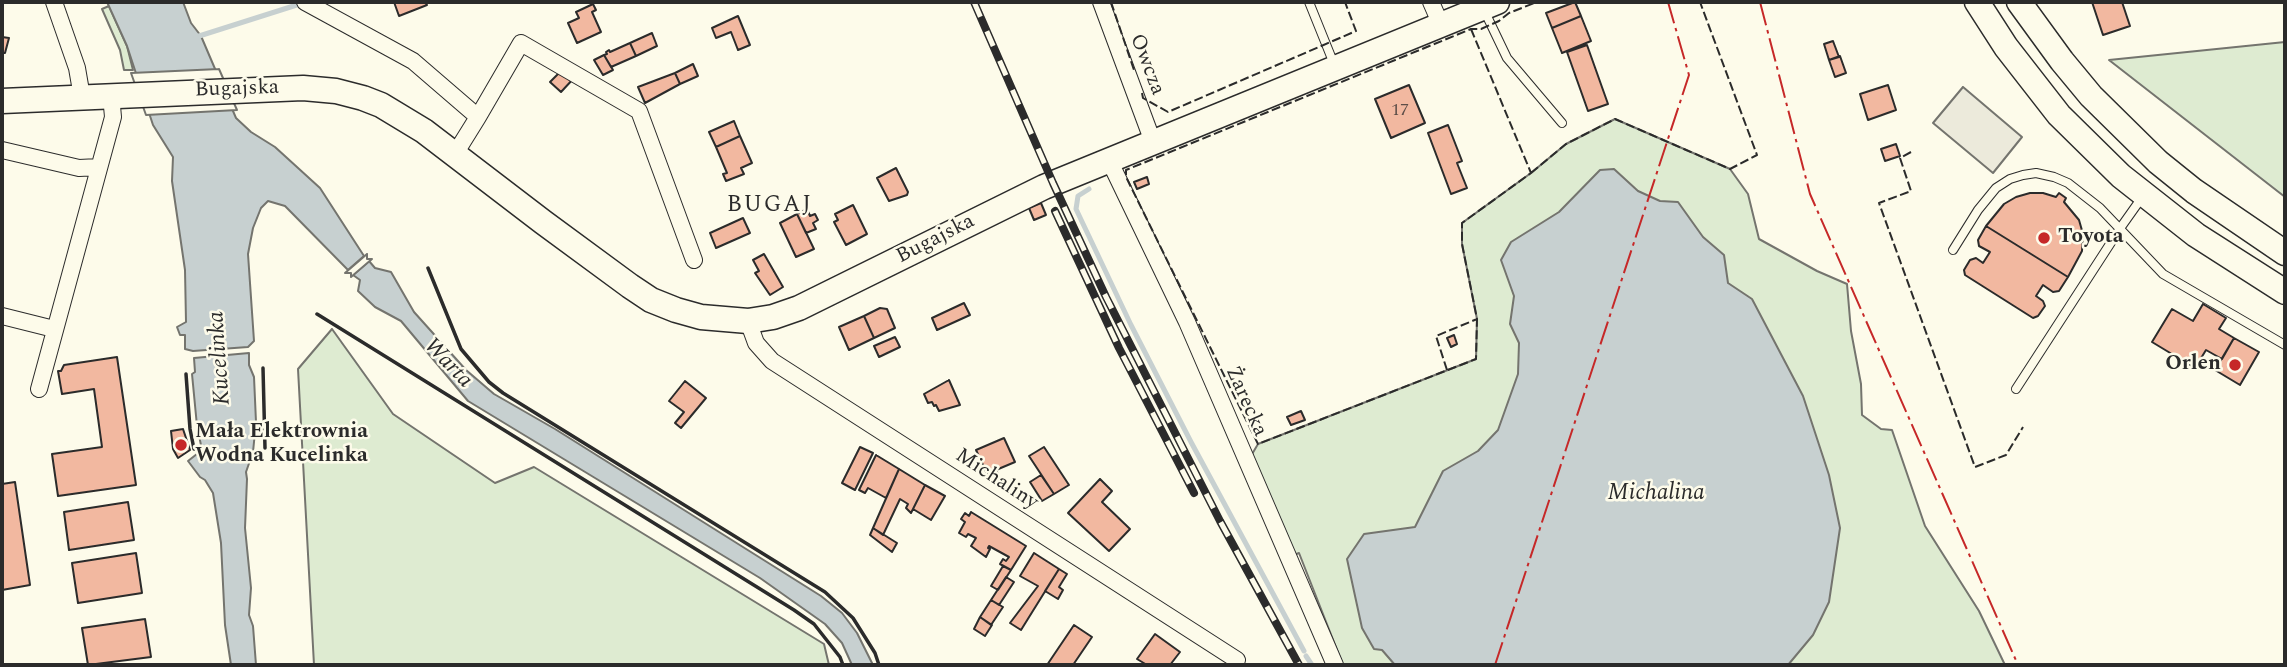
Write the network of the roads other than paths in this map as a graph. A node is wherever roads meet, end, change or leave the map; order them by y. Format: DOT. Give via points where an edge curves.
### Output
graph roads {
  1 [pos="54,2"];
  2 [pos="304,2"];
  3 [pos="1101,2"];
  4 [pos="1309,2"];
  5 [pos="1431,2"];
  6 [pos="1976,2"];
  7 [pos="2019,2"];
  8 [pos="1490,5"];
  9 [pos="1441,25"];
  10 [pos="1335,68"];
  11 [pos="120,95"];
  12 [pos="82,97"];
  13 [pos="2,101"];
  14 [pos="478,117"];
  15 [pos="1562,123"];
  16 [pos="1153,142"];
  17 [pos="2,150"];
  18 [pos="455,154"];
  19 [pos="1108,160"];
  20 [pos="99,167"];
  21 [pos="2144,195"];
  22 [pos="2121,227"];
  23 [pos="1953,250"];
  24 [pos="2285,253"];
  25 [pos="694,260"];
  26 [pos="2285,292"];
  27 [pos="2,316"];
  28 [pos="748,321"];
  29 [pos="54,329"];
  30 [pos="2285,345"];
  31 [pos="38,389"];
  32 [pos="2016,389"];
  33 [pos="1237,660"];
  34 [pos="1335,665"];
  1 -- 12 [label="street" via="78,68"];
  2 -- 14 [label="street" via="413,61"];
  3 -- 16 [label="street, Owcza"];
  4 -- 10 [label="lane"];
  5 -- 9 [label="street"];
  6 -- 21 [label="main road" via="2059,115"];
  7 -- 24 [label="main road" via="2091,96 2158,162"];
  8 -- 9 [label="main road, Bugajska"];
  8 -- 15 [label="lane" via="1507,58"];
  9 -- 10 [label="main road, Bugajska"];
  10 -- 16 [label="main road, Bugajska"];
  11 -- 12 [label="main road, Bugajska"];
  11 -- 18 [label="main road, Bugajska" via="303,88 336,91 381,105"];
  11 -- 20 [label="street"];
  12 -- 13 [label="main road, Bugajska"];
  14 -- 18 [label="street"];
  14 -- 25 [label="street" via="521,43 639,111"];
  16 -- 19 [label="main road, Bugajska"];
  17 -- 20 [label="street" via="79,168"];
  18 -- 28 [label="main road, Bugajska" via="651,300 701,317"];
  19 -- 28 [label="main road, Bugajska" via="998,208 799,309"];
  19 -- 34 [label="street, Żarecka" via="1187,322"];
  20 -- 29 [label="street"];
  21 -- 22 [label="lane"];
  21 -- 26 [label="main road"];
  22 -- 23 [label="lane" via="2068,183 2036,173 2010,179 1996,188"];
  22 -- 30 [label="lane" via="2163,274"];
  22 -- 32 [label="lane"];
  27 -- 29 [label="street"];
  28 -- 33 [label="street, Michaliny" via="756,343 772,360"];
  29 -- 31 [label="street"];
}
